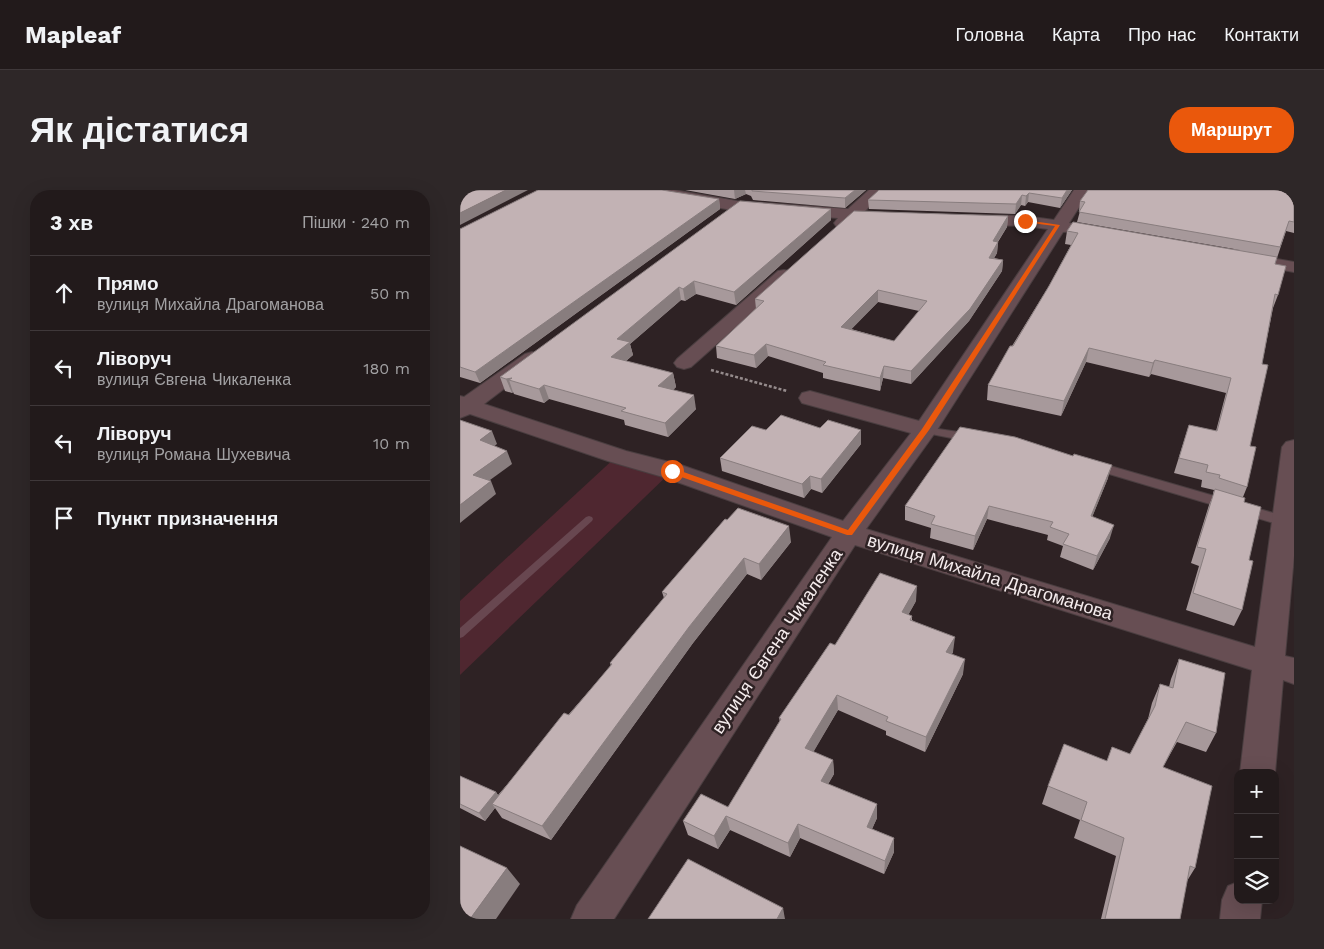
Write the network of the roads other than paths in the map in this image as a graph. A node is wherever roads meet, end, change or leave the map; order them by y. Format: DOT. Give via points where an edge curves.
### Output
graph roads {
  1 [pos="649,190"];
  2 [pos="761,190"];
  3 [pos="878,190"];
  4 [pos="1082,190"];
  5 [pos="737,206"];
  6 [pos="850,216"];
  7 [pos="721,218"];
  8 [pos="908,218"];
  9 [pos="957,219"];
  10 [pos="1058,225"];
  11 [pos="1087,230"];
  12 [pos="829,235"];
  13 [pos="1225,255"];
  14 [pos="800,260"];
  15 [pos="1294,267"];
  16 [pos="546,347"];
  17 [pos="684,363"];
  18 [pos="810,398"];
  19 [pos="462,407"];
  20 [pos="925,430"];
  21 [pos="981,440"];
  22 [pos="1294,447"];
  23 [pos="1084,462"];
  24 [pos="1289,522"];
  25 [pos="850,533"];
  26 [pos="1282,667"];
  27 [pos="1258,769"];
  28 [pos="1242,904"];
  29 [pos="591,919"];
  30 [pos="1240,919"];
  1 -- 5 [label="street"];
  2 -- 5 [label="street"];
  3 -- 6 [label="street"];
  4 -- 10 [label="street, вулиця Євгена Чикаленка"];
  5 -- 6 [label="street"];
  5 -- 7 [label="street"];
  6 -- 8 [label="street"];
  6 -- 12 [label="street"];
  9 -- 10 [label="street"];
  10 -- 11 [label="street"];
  10 -- 20 [label="street, вулиця Євгена Чикаленка"];
  13 -- 15 [label="street"];
  14 -- 17 [label="street"];
  16 -- 19 [label="street"];
  18 -- 20 [label="street"];
  19 -- 25 [label="street, вулиця Михайла Драгоманова" via="672,471"];
  20 -- 21 [label="lane"];
  20 -- 25 [label="street, вулиця Євгена Чикаленка"];
  22 -- 24 [label="street"];
  23 -- 24 [label="lane"];
  24 -- 26 [label="street"];
  25 -- 26 [label="street, вулиця Михайла Драгоманова"];
  25 -- 29 [label="street, вулиця Євгена Чикаленка"];
  26 -- 27 [label="street"];
  28 -- 30 [label="street"];
}
